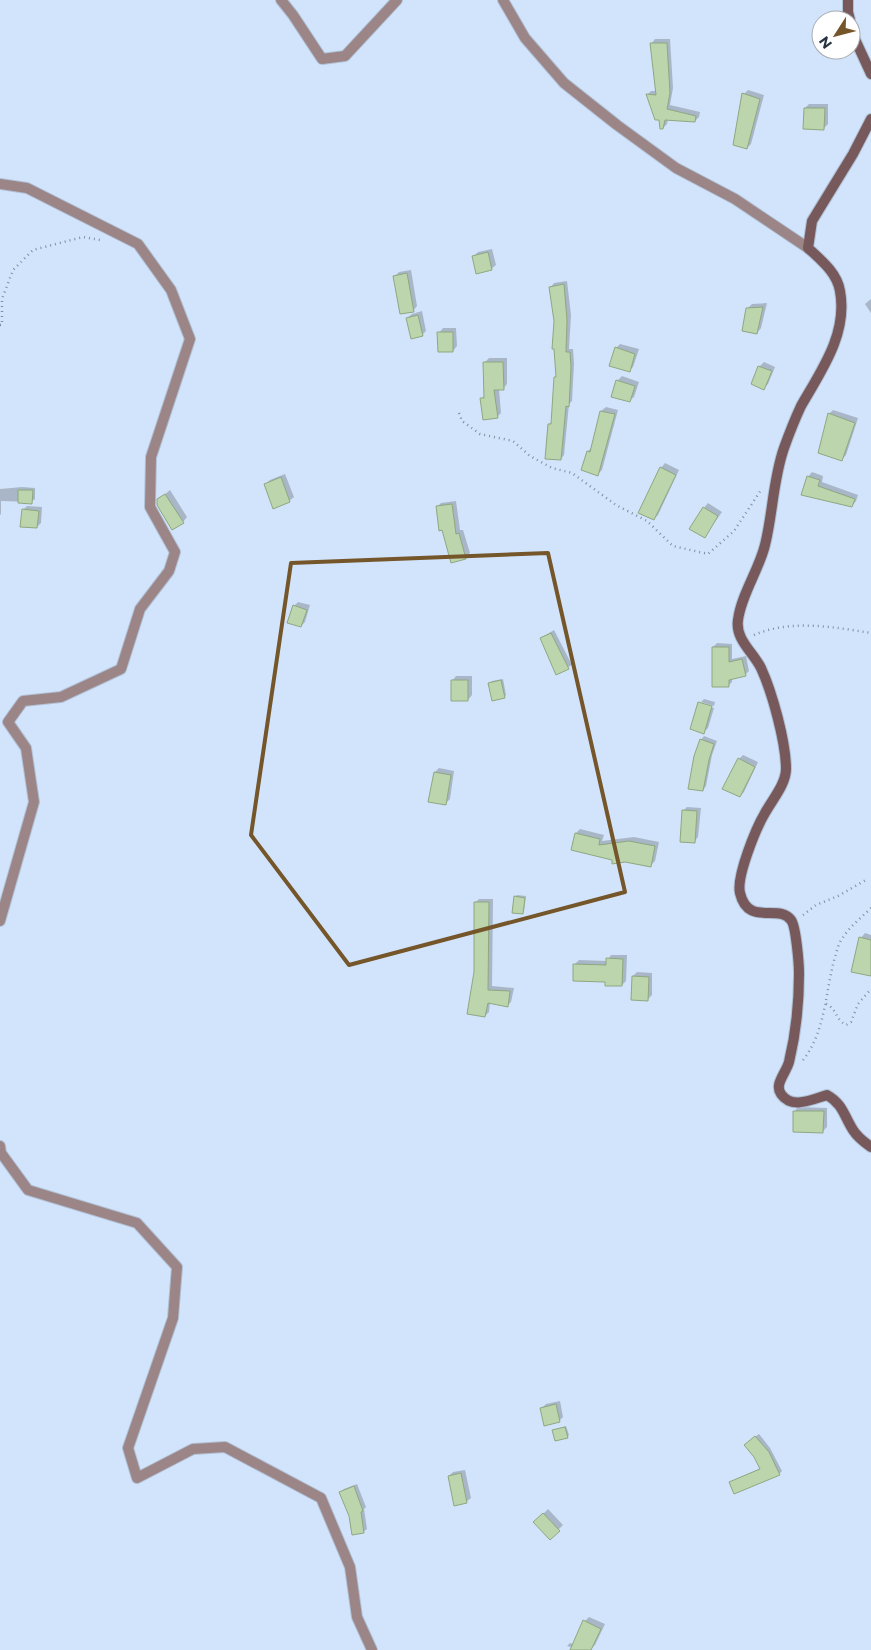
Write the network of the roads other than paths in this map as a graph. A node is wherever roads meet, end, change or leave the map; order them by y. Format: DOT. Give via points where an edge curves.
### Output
graph roads {
  1 [pos="281,0"];
  2 [pos="397,0"];
  3 [pos="503,0"];
  4 [pos="861,52"];
  5 [pos="871,74"];
  6 [pos="871,118"];
  7 [pos="0,184"];
  8 [pos="808,248"];
  9 [pos="0,921"];
  10 [pos="0,1146"];
  11 [pos="871,1147"];
  12 [pos="372,1650"];
  1 -- 2 [label="street" via="322,59 345,56"];
  3 -- 8 [label="street" via="525,38 564,83 676,168 736,199"];
  4 -- 5 [label="street"];
  6 -- 8 [label="street" via="812,221"];
  7 -- 9 [label="street" via="27,188 138,244 171,290 190,339 151,457 150,507 175,552 169,571 140,609 120,669 61,697 23,700 8,722 26,748 34,802"];
  8 -- 11 [label="street" via="835,276 840,292 839,330 782,455 765,547 737,622 743,642 760,666 774,707 786,773 762,817 744,862 739,891 750,910 760,914 780,914 794,922 799,970 798,1015 788,1065 779,1084 780,1093 798,1103 827,1095 836,1100 853,1130"];
  10 -- 12 [label="street" via="1,1153 28,1190 137,1223 177,1267 173,1318 128,1448 137,1478 193,1449 224,1447 321,1498 350,1567 357,1617"];
}
